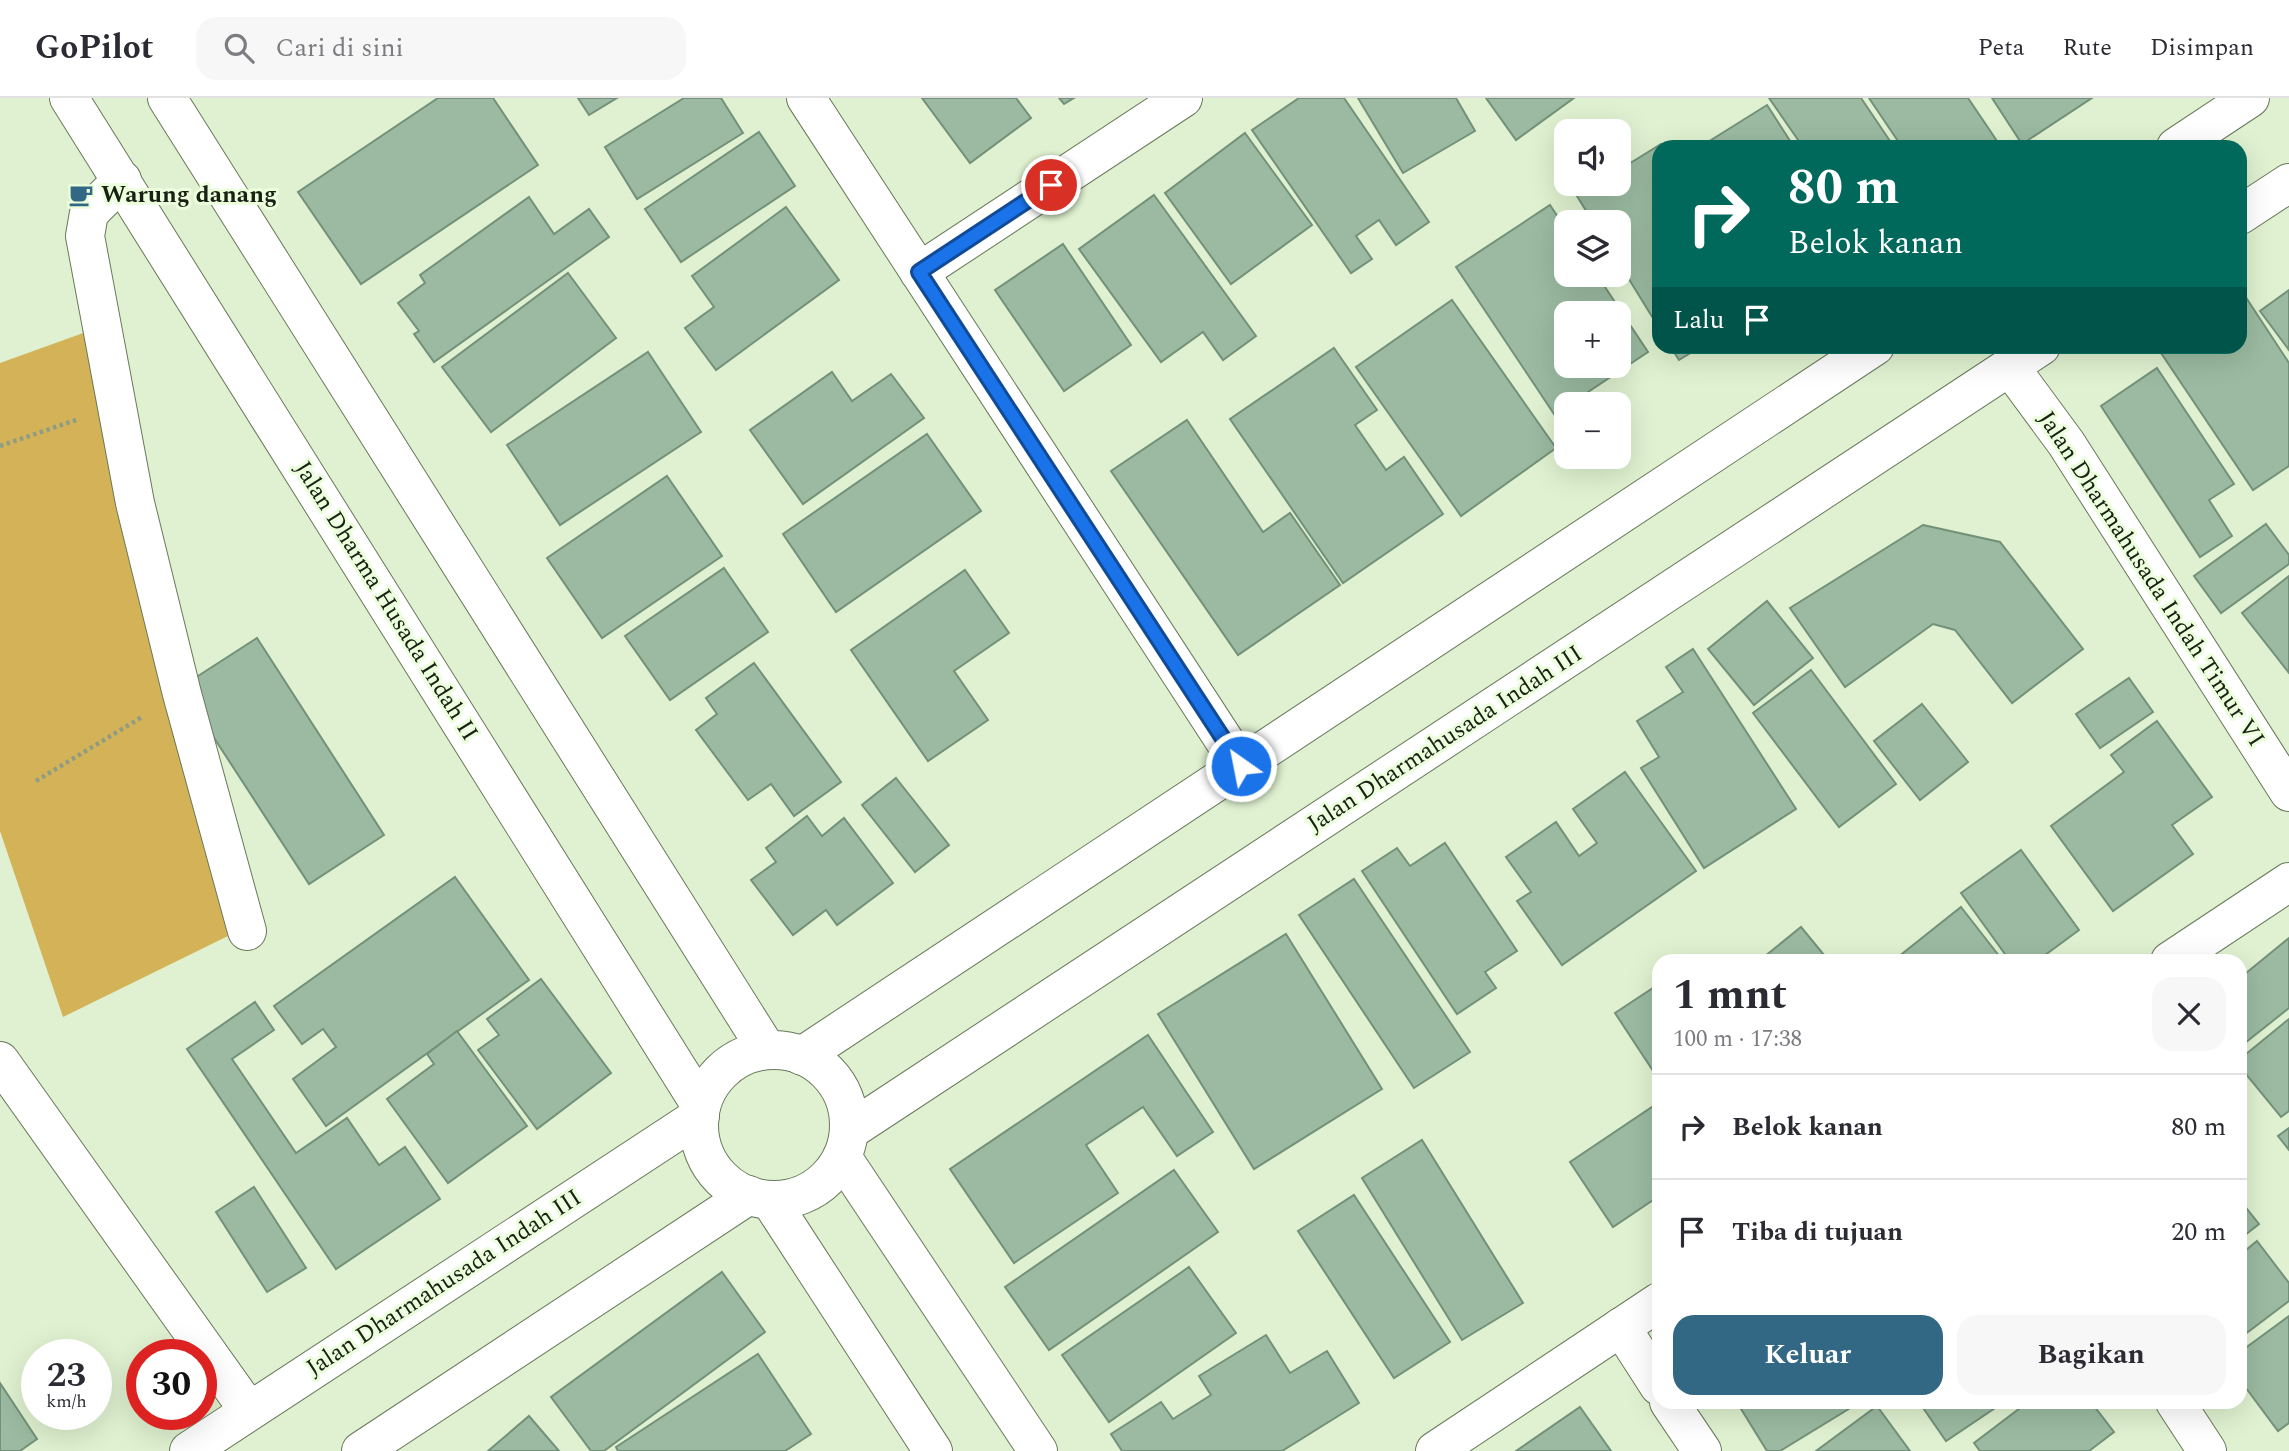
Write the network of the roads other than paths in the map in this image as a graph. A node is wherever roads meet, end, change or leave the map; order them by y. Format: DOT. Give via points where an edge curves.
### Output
graph roads {
  1 [pos="68,98"];
  2 [pos="167,98"];
  3 [pos="806,98"];
  4 [pos="1183,98"];
  5 [pos="2250,98"];
  6 [pos="2187,140"];
  7 [pos="122,180"];
  8 [pos="2289,183"];
  9 [pos="2247,210"];
  10 [pos="919,272"];
  11 [pos="1863,354"];
  12 [pos="2029,354"];
  13 [pos="2010,367"];
  14 [pos="1241,766"];
  15 [pos="2289,792"];
  16 [pos="2289,882"];
  17 [pos="247,931"];
  18 [pos="2181,954"];
  19 [pos="785,1053"];
  20 [pos="0,1061"];
  21 [pos="700,1111"];
  22 [pos="846,1144"];
  23 [pos="759,1198"];
  24 [pos="1652,1307"];
  25 [pos="1621,1327"];
  26 [pos="1652,1375"];
  27 [pos="1675,1409"];
  28 [pos="2180,1409"];
  29 [pos="249,1411"];
  30 [pos="190,1451"];
  31 [pos="361,1451"];
  32 [pos="933,1451"];
  33 [pos="1038,1451"];
  34 [pos="1435,1451"];
  35 [pos="1702,1451"];
  36 [pos="2207,1451"];
  1 -- 7 [label="street, Jalan Dharma Husada Indah II"];
  2 -- 19 [label="street"];
  3 -- 10 [label="street"];
  4 -- 10 [label="street"];
  5 -- 6 [label="street"];
  7 -- 17 [label="street" via="89,213 85,228 135,503"];
  7 -- 21 [label="street, Jalan Dharma Husada Indah II"];
  8 -- 9 [label="street"];
  10 -- 14 [label="street"];
  11 -- 14 [label="street"];
  12 -- 13 [label="street, Jalan Dharmahusada Indah III"];
  13 -- 15 [label="street, Jalan Dharmahusada Indah Timur VI" via="2066,443"];
  13 -- 22 [label="street, Jalan Dharmahusada Indah III"];
  14 -- 19 [label="street"];
  16 -- 18 [label="street"];
  19 -- 21 [label="street" via="749,1054 732,1062 708,1088"];
  19 -- 22 [label="street" via="822,1068 838,1086 847,1108"];
  20 -- 29 [label="street"];
  21 -- 23 [label="street" via="701,1140 710,1164 727,1183"];
  21 -- 29 [label="street, Jalan Dharmahusada Indah III"];
  22 -- 23 [label="street" via="824,1181 800,1196"];
  22 -- 33 [label="street"];
  23 -- 31 [label="street"];
  23 -- 32 [label="street"];
  24 -- 25 [label="street"];
  25 -- 26 [label="street"];
  25 -- 34 [label="street"];
  27 -- 35 [label="street"];
  28 -- 36 [label="street"];
  29 -- 30 [label="street, Jalan Dharmahusada Indah III"];
}
